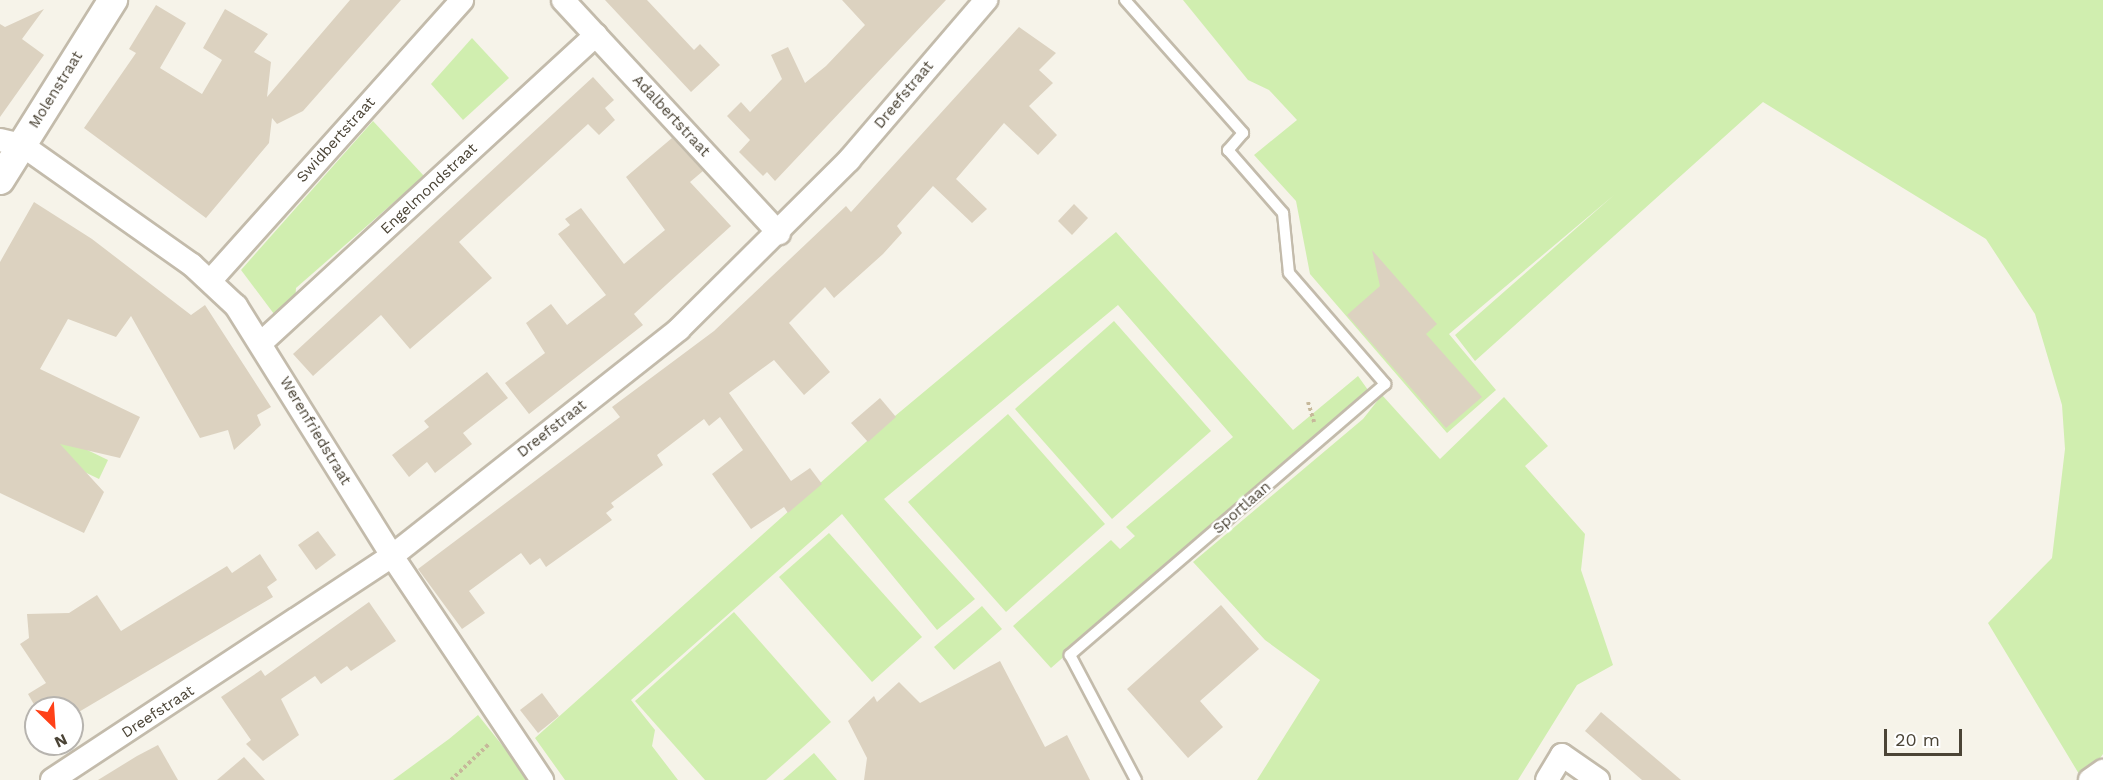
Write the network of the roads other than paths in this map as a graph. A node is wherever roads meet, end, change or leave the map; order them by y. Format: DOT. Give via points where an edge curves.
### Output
graph roads {
  1 [pos="113,0"];
  2 [pos="462,0"];
  3 [pos="563,0"];
  4 [pos="1125,0"];
  5 [pos="983,1"];
  6 [pos="596,34"];
  7 [pos="11,142"];
  8 [pos="0,180"];
  9 [pos="779,233"];
  10 [pos="211,280"];
  11 [pos="261,343"];
  12 [pos="392,556"];
  13 [pos="2103,771"];
  14 [pos="52,780"];
  15 [pos="542,780"];
  16 [pos="1136,780"];
  17 [pos="1547,780"];
  18 [pos="1598,780"];
  19 [pos="2090,780"];
  1 -- 7 [label="street, Molenstraat"];
  2 -- 10 [label="street, Swidbertstraat"];
  3 -- 6 [label="street, Adalbertstraat"];
  4 -- 16 [label="lane, Sportlaan" via="1243,133 1228,150 1283,213 1289,273 1385,384 1070,656"];
  5 -- 9 [label="street, Dreefstraat"];
  6 -- 9 [label="street, Adalbertstraat"];
  6 -- 11 [label="street, Engelmondstraat"];
  7 -- 8 [label="street, Molenstraat"];
  7 -- 10 [label="street, Werenfriedstraat"];
  9 -- 12 [label="street, Dreefstraat" via="679,329"];
  10 -- 11 [label="street, Werenfriedstraat"];
  11 -- 12 [label="street, Werenfriedstraat"];
  12 -- 14 [label="street, Dreefstraat"];
  12 -- 15 [label="street, Werenfriedstraat"];
  13 -- 19 [label="street"];
  17 -- 18 [label="street" via="1562,755"];
}
